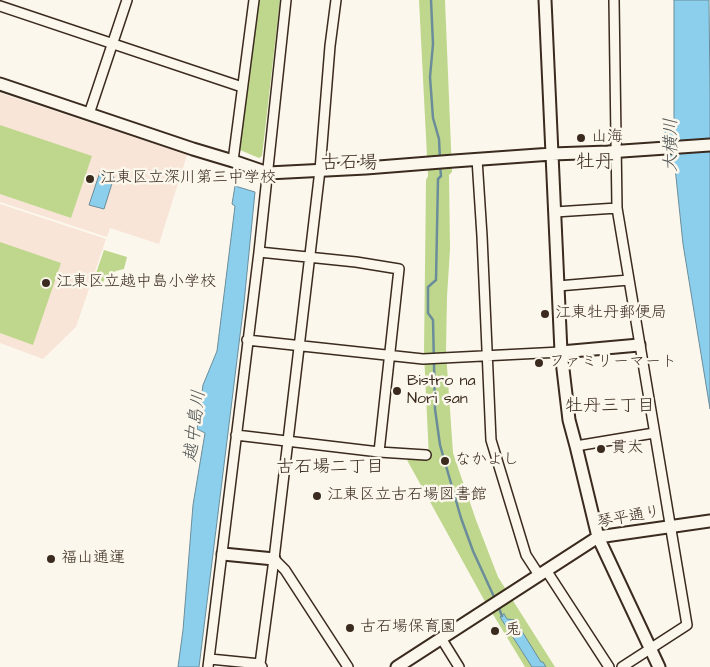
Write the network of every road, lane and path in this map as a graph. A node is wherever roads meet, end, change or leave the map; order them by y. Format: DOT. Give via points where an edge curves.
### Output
graph roads {
  1 [pos="127,0"];
  2 [pos="254,0"];
  3 [pos="286,0"];
  4 [pos="336,0"];
  5 [pos="545,0"];
  6 [pos="614,0"];
  7 [pos="0,6"];
  8 [pos="112,44"];
  9 [pos="0,84"];
  10 [pos="242,87"];
  11 [pos="89,114"];
  12 [pos="710,145"];
  13 [pos="616,152"];
  14 [pos="552,154"];
  15 [pos="477,159"];
  16 [pos="233,161"];
  17 [pos="320,170"];
  18 [pos="268,172"];
  19 [pos="617,208"];
  20 [pos="554,212"];
  21 [pos="259,252"];
  22 [pos="309,257"];
  23 [pos="629,280"];
  24 [pos="558,286"];
  25 [pos="248,340"];
  26 [pos="639,345"];
  27 [pos="299,346"];
  28 [pos="562,352"];
  29 [pos="390,356"];
  30 [pos="487,356"];
  31 [pos="654,433"];
  32 [pos="236,435"];
  33 [pos="288,441"];
  34 [pos="576,446"];
  35 [pos="379,452"];
  36 [pos="426,455"];
  37 [pos="710,521"];
  38 [pos="670,527"];
  39 [pos="598,537"];
  40 [pos="223,554"];
  41 [pos="274,558"];
  42 [pos="543,573"];
  43 [pos="441,638"];
  44 [pos="651,648"];
  45 [pos="209,663"];
  46 [pos="261,666"];
  47 [pos="348,667"];
  48 [pos="396,667"];
  49 [pos="459,667"];
  50 [pos="609,667"];
  51 [pos="622,667"];
  52 [pos="659,667"];
  1 -- 8 [label="street"];
  2 -- 10 [label="street"];
  3 -- 18 [label="street"];
  4 -- 17 [label="street"];
  5 -- 14 [label="street"];
  6 -- 13 [label="street"];
  7 -- 8 [label="street"];
  8 -- 10 [label="street"];
  8 -- 11 [label="street"];
  9 -- 11 [label="street"];
  10 -- 16 [label="street"];
  11 -- 16 [label="street"];
  12 -- 13 [label="street"];
  13 -- 14 [label="street"];
  13 -- 19 [label="street"];
  14 -- 15 [label="street"];
  14 -- 20 [label="street"];
  15 -- 17 [label="street"];
  15 -- 30 [label="street"];
  16 -- 18 [label="street"];
  17 -- 18 [label="street"];
  17 -- 22 [label="street"];
  18 -- 21 [label="street"];
  19 -- 20 [label="street"];
  19 -- 23 [label="street"];
  20 -- 24 [label="street"];
  21 -- 22 [label="street"];
  21 -- 25 [label="street"];
  22 -- 27 [label="street"];
  22 -- 29 [label="street" via="399,269"];
  23 -- 24 [label="street"];
  23 -- 26 [label="street"];
  24 -- 28 [label="street"];
  25 -- 27 [label="street"];
  25 -- 32 [label="street"];
  26 -- 28 [label="street"];
  26 -- 31 [label="street"];
  27 -- 29 [label="street"];
  27 -- 33 [label="street"];
  28 -- 30 [label="street"];
  28 -- 34 [label="street" via="569,420"];
  29 -- 30 [label="street" via="447,359"];
  29 -- 35 [label="street"];
  30 -- 42 [label="street" via="491,440 526,555"];
  31 -- 34 [label="street"];
  31 -- 38 [label="street"];
  32 -- 33 [label="street"];
  32 -- 40 [label="street"];
  33 -- 35 [label="street"];
  33 -- 41 [label="street"];
  34 -- 39 [label="street"];
  35 -- 36 [label="street"];
  37 -- 38 [label="street, 琴平通り"];
  38 -- 39 [label="street, 琴平通り"];
  38 -- 44 [label="street" via="687,625"];
  39 -- 42 [label="street, 琴平通り"];
  39 -- 44 [label="street"];
  40 -- 41 [label="street"];
  40 -- 45 [label="street"];
  41 -- 46 [label="street"];
  41 -- 47 [label="street"];
  42 -- 43 [label="street, 琴平通り"];
  42 -- 50 [label="street"];
  43 -- 48 [label="street, 琴平通り"];
  43 -- 49 [label="street"];
  44 -- 51 [label="street"];
  44 -- 52 [label="street"];
  45 -- 46 [label="street"];
}
